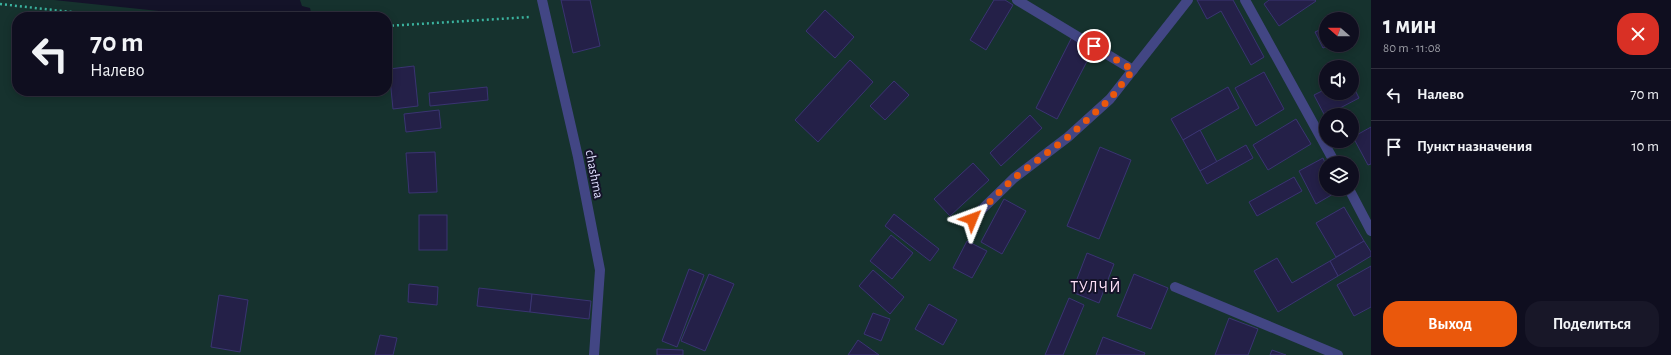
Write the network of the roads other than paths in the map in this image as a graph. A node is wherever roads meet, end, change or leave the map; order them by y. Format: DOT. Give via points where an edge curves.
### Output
graph roads {
  1 [pos="542,0"];
  2 [pos="1017,0"];
  3 [pos="1188,0"];
  4 [pos="1244,0"];
  5 [pos="1133,70"];
  6 [pos="1331,156"];
  7 [pos="1353,196"];
  8 [pos="972,219"];
  9 [pos="1371,231"];
  10 [pos="1175,287"];
  11 [pos="594,355"];
  12 [pos="1338,355"];
  1 -- 11 [label="street, сhashma" via="600,270"];
  2 -- 5 [label="street"];
  3 -- 5 [label="street"];
  4 -- 6 [label="street"];
  5 -- 8 [label="street" via="1110,99 1068,137 1014,178"];
  7 -- 9 [label="street"];
  10 -- 12 [label="street"];
}
